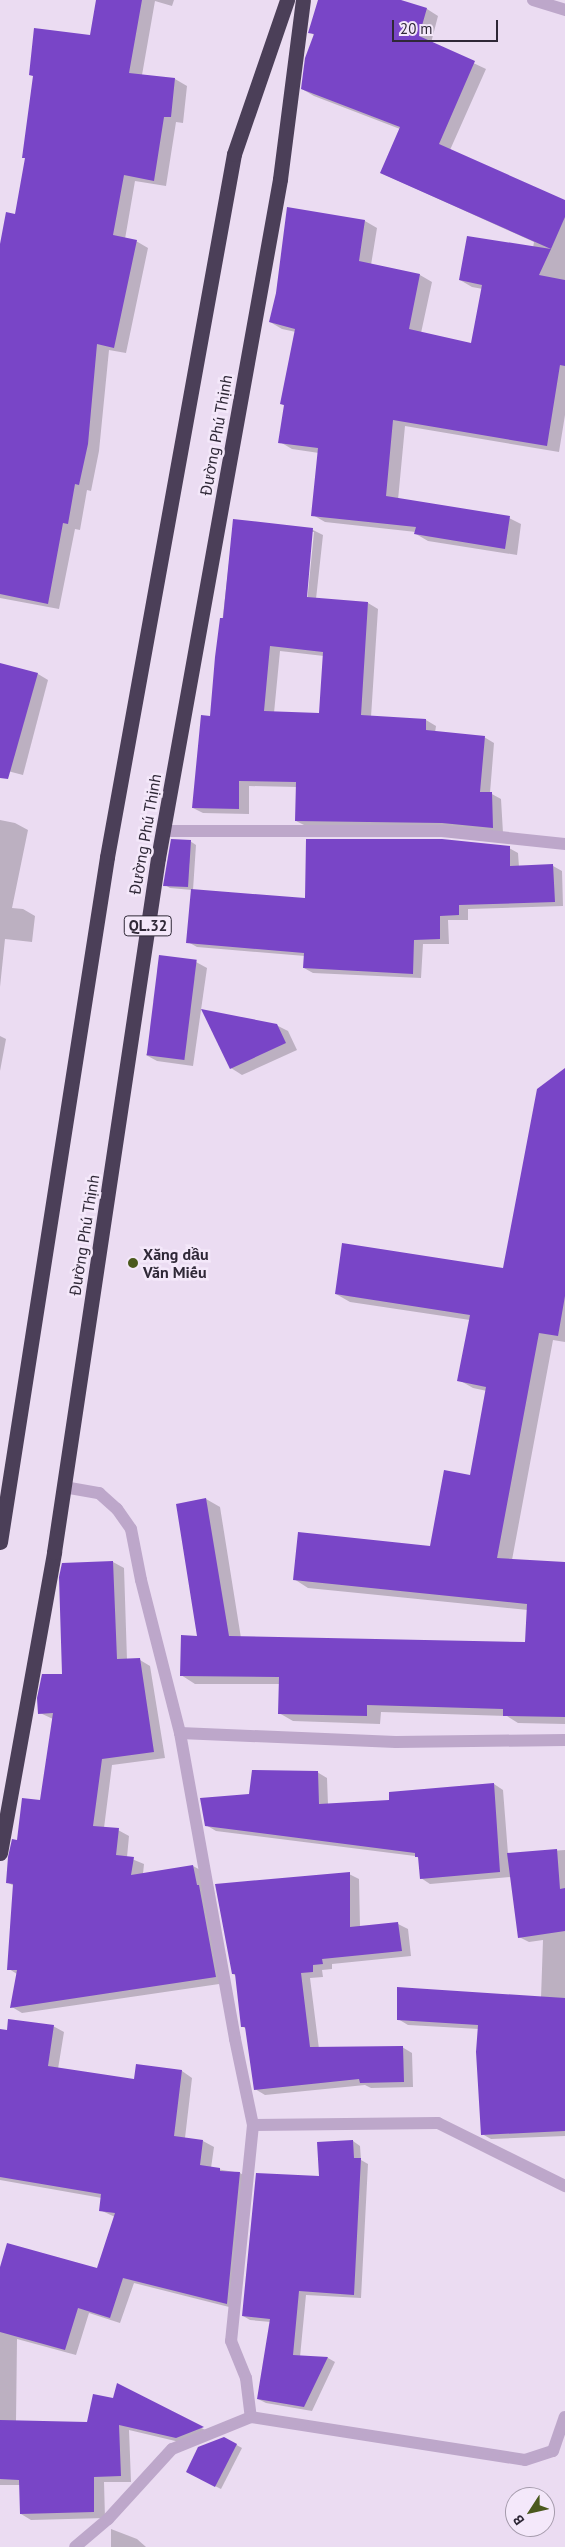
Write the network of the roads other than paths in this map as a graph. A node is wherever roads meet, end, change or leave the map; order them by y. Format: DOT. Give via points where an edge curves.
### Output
graph roads {
  1 [pos="287,0"];
  2 [pos="303,0"];
  3 [pos="534,0"];
  4 [pos="565,10"];
  5 [pos="163,831"];
  6 [pos="565,844"];
  7 [pos="64,1487"];
  8 [pos="0,1542"];
  9 [pos="180,1733"];
  10 [pos="565,1740"];
  11 [pos="0,1854"];
  12 [pos="253,2125"];
  13 [pos="565,2186"];
  14 [pos="250,2417"];
  15 [pos="565,2417"];
  16 [pos="75,2547"];
  1 -- 8 [label="highway, Đường Phú Thịnh" via="234,154 107,857"];
  2 -- 5 [label="highway, Đường Phú Thịnh / QL.32" via="280,179"];
  3 -- 4 [label="street"];
  5 -- 6 [label="street" via="442,832"];
  5 -- 7 [label="highway, Đường Phú Thịnh / QL.32"];
  7 -- 9 [label="street" via="99,1493 118,1509 131,1529 140,1580"];
  7 -- 11 [label="highway, Đường Phú Thịnh / QL.32"];
  9 -- 10 [label="street" via="396,1742"];
  9 -- 12 [label="street"];
  12 -- 13 [label="street" via="438,2122"];
  12 -- 14 [label="street" via="230,2341 246,2378"];
  14 -- 15 [label="street" via="525,2460 553,2451"];
  14 -- 16 [label="street" via="172,2449 108,2519"];
}
